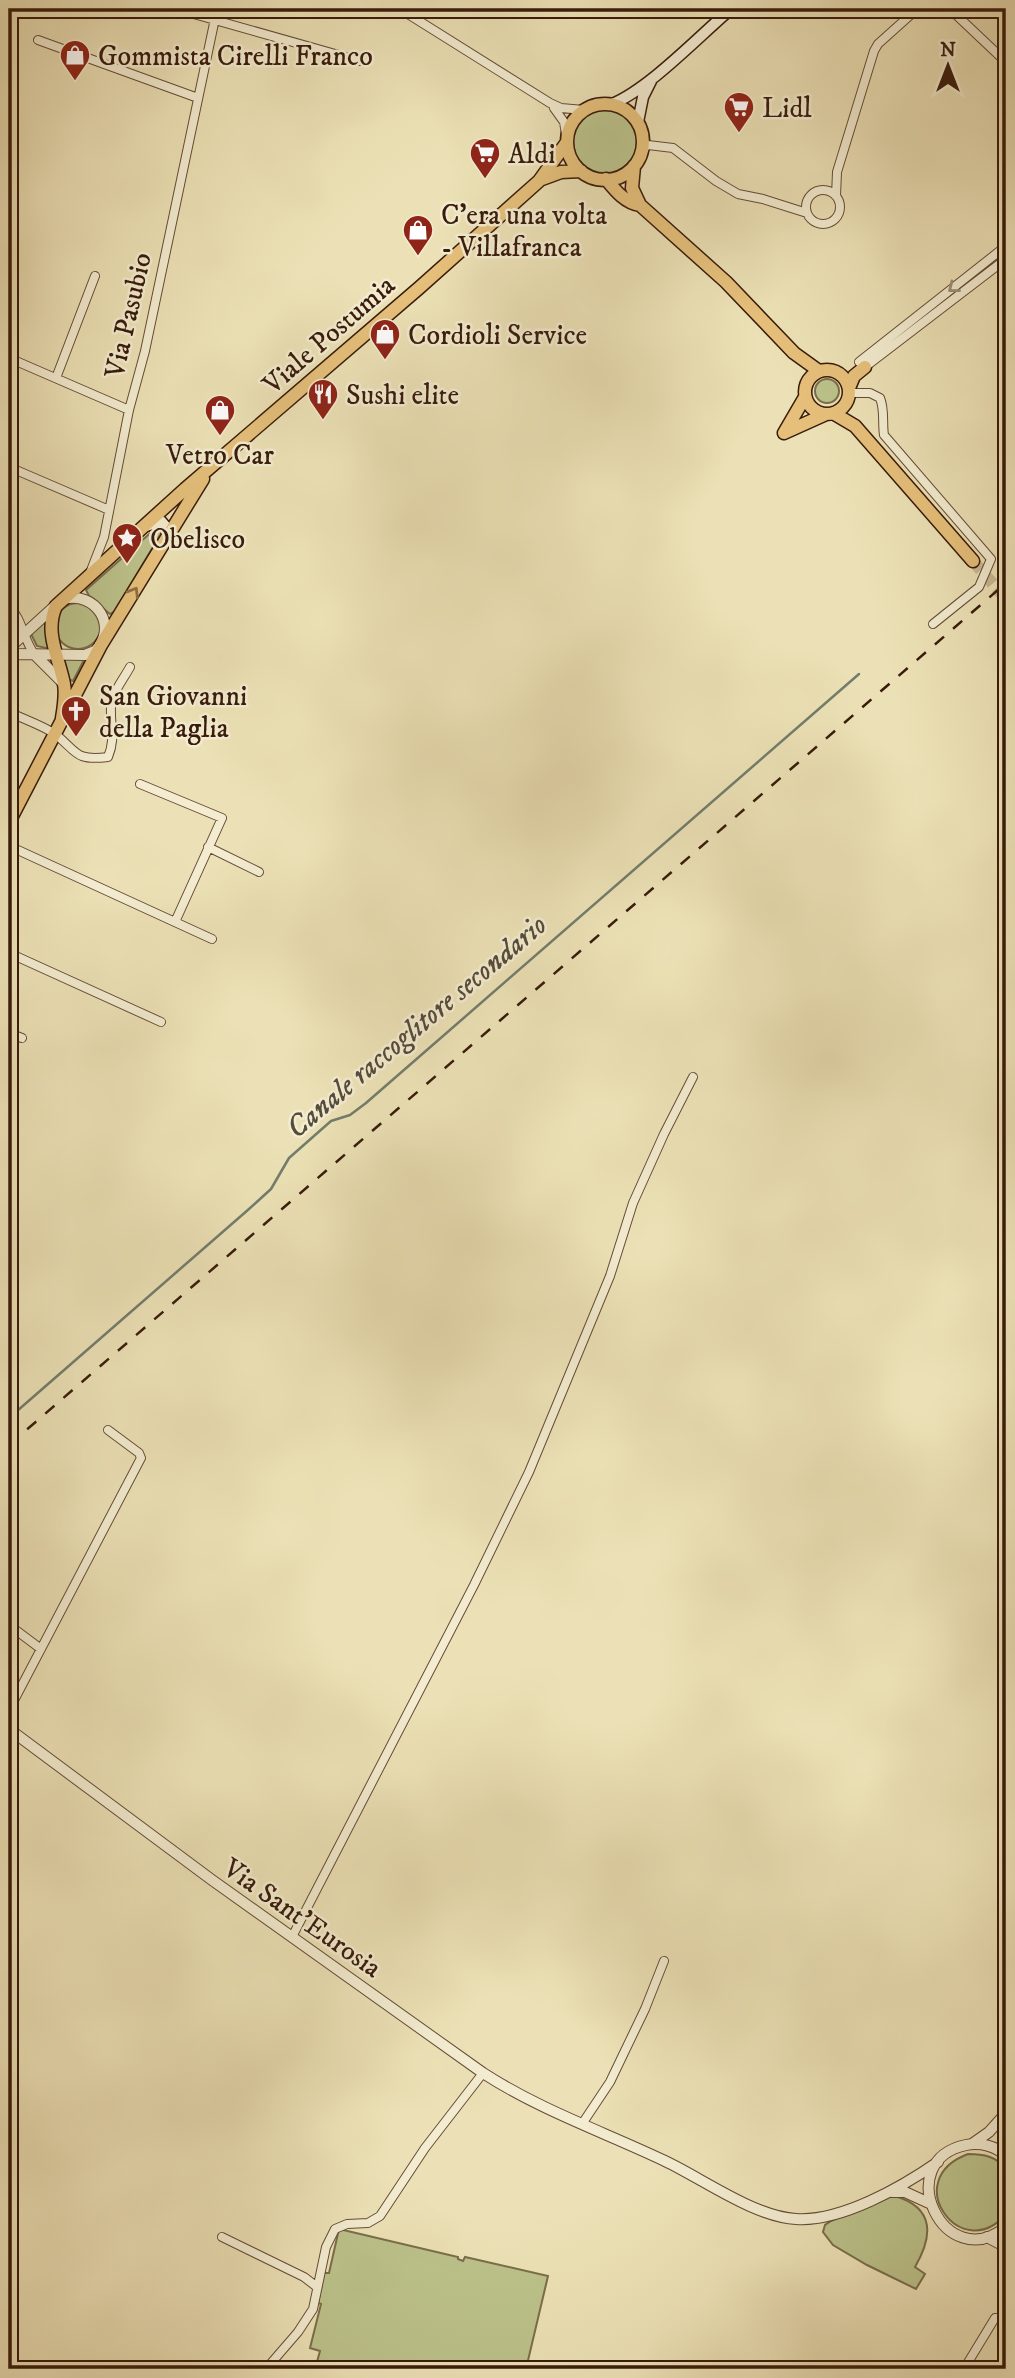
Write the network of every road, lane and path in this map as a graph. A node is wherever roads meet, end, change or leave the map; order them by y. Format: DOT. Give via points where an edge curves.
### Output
graph roads {
  1 [pos="176,9"];
  2 [pos="216,9"];
  3 [pos="400,9"];
  4 [pos="731,9"];
  5 [pos="917,9"];
  6 [pos="950,9"];
  7 [pos="215,20"];
  8 [pos="38,40"];
  9 [pos="359,61"];
  10 [pos="1006,62"];
  11 [pos="654,76"];
  12 [pos="198,98"];
  13 [pos="550,103"];
  14 [pos="612,104"];
  15 [pos="584,110"];
  16 [pos="638,122"];
  17 [pos="567,141"];
  18 [pos="642,150"];
  19 [pos="634,166"];
  20 [pos="581,171"];
  21 [pos="837,172"];
  22 [pos="606,179"];
  23 [pos="539,181"];
  24 [pos="822,190"];
  25 [pos="836,196"];
  26 [pos="807,202"];
  27 [pos="640,205"];
  28 [pos="783,205"];
  29 [pos="807,213"];
  30 [pos="1006,246"];
  31 [pos="1006,258"];
  32 [pos="95,276"];
  33 [pos="794,353"];
  34 [pos="10,361"];
  35 [pos="862,365"];
  36 [pos="819,371"];
  37 [pos="836,372"];
  38 [pos="56,378"];
  39 [pos="807,382"];
  40 [pos="848,394"];
  41 [pos="805,397"];
  42 [pos="129,410"];
  43 [pos="828,414"];
  44 [pos="855,426"];
  45 [pos="9,467"];
  46 [pos="211,468"];
  47 [pos="109,510"];
  48 [pos="141,528"];
  49 [pos="167,538"];
  50 [pos="102,543"];
  51 [pos="114,553"];
  52 [pos="973,561"];
  53 [pos="89,576"];
  54 [pos="60,603"];
  55 [pos="9,606"];
  56 [pos="933,624"];
  57 [pos="24,635"];
  58 [pos="101,645"];
  59 [pos="9,648"];
  60 [pos="35,655"];
  61 [pos="56,655"];
  62 [pos="9,656"];
  63 [pos="130,667"];
  64 [pos="64,685"];
  65 [pos="9,712"];
  66 [pos="62,718"];
  67 [pos="54,733"];
  68 [pos="140,784"];
  69 [pos="9,822"];
  70 [pos="9,846"];
  71 [pos="208,847"];
  72 [pos="260,872"];
  73 [pos="175,922"];
  74 [pos="212,939"];
  75 [pos="9,953"];
  76 [pos="161,1021"];
  77 [pos="9,1033"];
  78 [pos="22,1038"];
  79 [pos="693,1077"];
  80 [pos="108,1430"];
  81 [pos="9,1625"];
  82 [pos="41,1650"];
  83 [pos="9,1710"];
  84 [pos="9,1729"];
  85 [pos="292,1937"];
  86 [pos="664,1961"];
  87 [pos="483,2073"];
  88 [pos="1006,2113"];
  89 [pos="582,2124"];
  90 [pos="972,2144"];
  91 [pos="1006,2156"];
  92 [pos="938,2162"];
  93 [pos="888,2192"];
  94 [pos="929,2203"];
  95 [pos="1006,2227"];
  96 [pos="222,2237"];
  97 [pos="988,2237"];
  98 [pos="1006,2247"];
  99 [pos="317,2287"];
  100 [pos="1006,2318"];
  101 [pos="267,2369"];
  102 [pos="964,2369"];
  1 -- 7 [label="street"];
  2 -- 7 [label="street, Via Pasubio"];
  3 -- 13 [label="street"];
  4 -- 11 [label="main road"];
  5 -- 21 [label="street" via="874,51"];
  6 -- 10 [label="street"];
  7 -- 9 [label="street"];
  7 -- 12 [label="street, Via Pasubio"];
  8 -- 12 [label="street"];
  11 -- 14 [label="main road"];
  11 -- 16 [label="main road"];
  12 -- 42 [label="street, Via Pasubio"];
  13 -- 15 [label="street"];
  13 -- 17 [label="street" via="564,122"];
  14 -- 15 [label="main road"];
  14 -- 16 [label="main road"];
  15 -- 17 [label="main road" via="575,118"];
  16 -- 18 [label="main road"];
  17 -- 20 [label="main road"];
  17 -- 23 [label="main road, Viale Postumia"];
  18 -- 19 [label="main road"];
  18 -- 28 [label="street" via="648,145 673,148 738,194"];
  19 -- 22 [label="main road"];
  19 -- 27 [label="main road" via="632,188"];
  20 -- 22 [label="main road"];
  20 -- 23 [label="main road, Viale Postumia" via="561,172"];
  21 -- 24 [label="street"];
  21 -- 25 [label="street"];
  22 -- 27 [label="main road" via="632,204"];
  23 -- 46 [label="main road, Viale Postumia"];
  24 -- 25 [label="street"];
  24 -- 26 [label="street"];
  25 -- 29 [label="street" via="841,210 831,223 814,222"];
  26 -- 28 [label="street"];
  26 -- 29 [label="street"];
  27 -- 33 [label="main road" via="726,282"];
  28 -- 29 [label="street"];
  30 -- 35 [label="street, one-way"];
  31 -- 35 [label="street"];
  32 -- 38 [label="street"];
  33 -- 36 [label="main road"];
  33 -- 39 [label="main road"];
  34 -- 38 [label="street"];
  35 -- 37 [label="main road"];
  35 -- 40 [label="main road"];
  36 -- 37 [label="main road"];
  36 -- 39 [label="main road"];
  37 -- 40 [label="main road"];
  38 -- 42 [label="street"];
  39 -- 41 [label="main road"];
  40 -- 43 [label="main road" via="839,411"];
  40 -- 44 [label="main road"];
  40 -- 56 [label="street" via="870,393 880,398 884,435 991,558 979,587"];
  41 -- 43 [label="main road" via="816,412"];
  41 -- 43 [label="main road" via="784,433"];
  42 -- 47 [label="street, Via Pasubio"];
  43 -- 44 [label="main road"];
  44 -- 52 [label="main road"];
  45 -- 47 [label="street"];
  46 -- 48 [label="main road"];
  46 -- 49 [label="main road"];
  47 -- 50 [label="street, Via Pasubio"];
  48 -- 49 [label="main road" via="161,521"];
  48 -- 51 [label="main road"];
  58 -- 49 [label="main road, one-way"];
  50 -- 51 [label="street"];
  50 -- 53 [label="street, Via Pasubio"];
  51 -- 53 [label="main road"];
  53 -- 54 [label="main road"];
  54 -- 57 [label="street"];
  54 -- 58 [label="street" via="81,598 99,608 105,628"];
  54 -- 61 [label="main road" via="51,618"];
  55 -- 57 [label="street"];
  57 -- 59 [label="street"];
  57 -- 60 [label="street"];
  58 -- 61 [label="street" via="90,654"];
  58 -- 66 [label="main road"];
  60 -- 61 [label="street"];
  60 -- 62 [label="street"];
  60 -- 64 [label="street"];
  61 -- 64 [label="main road"];
  63 -- 67 [label="street" via="111,706 114,743 108,757 81,756"];
  64 -- 66 [label="main road"];
  65 -- 67 [label="street"];
  66 -- 67 [label="main road"];
  67 -- 69 [label="main road"];
  68 -- 71 [label="street" via="222,818"];
  70 -- 73 [label="street"];
  71 -- 72 [label="street"];
  71 -- 73 [label="street"];
  73 -- 74 [label="street"];
  75 -- 76 [label="street"];
  77 -- 78 [label="street"];
  79 -- 85 [label="street" via="633,1203 610,1276 529,1472"];
  80 -- 82 [label="street" via="141,1458"];
  81 -- 82 [label="street"];
  82 -- 83 [label="street"];
  84 -- 85 [label="street, Via Sant'Eurosia"];
  85 -- 87 [label="street, Via Sant'Eurosia"];
  86 -- 89 [label="street" via="610,2082"];
  87 -- 89 [label="street, Via Sant'Eurosia" via="517,2096"];
  87 -- 99 [label="street" via="380,2216 335,2229"];
  88 -- 90 [label="street, Via Sant'Eurosia"];
  89 -- 93 [label="street, Via Sant'Eurosia" via="776,2216 821,2219"];
  90 -- 91 [label="street" via="988,2145"];
  90 -- 92 [label="street, Via Sant'Eurosia" via="947,2153"];
  92 -- 93 [label="street, Via Sant'Eurosia"];
  92 -- 94 [label="street" via="931,2175"];
  93 -- 94 [label="street" via="905,2192"];
  94 -- 97 [label="street" via="948,2230 970,2238"];
  95 -- 97 [label="street"];
  96 -- 99 [label="street"];
  97 -- 98 [label="street"];
  99 -- 101 [label="street" via="313,2309"];
  100 -- 102 [label="street" via="995,2318"];
}
